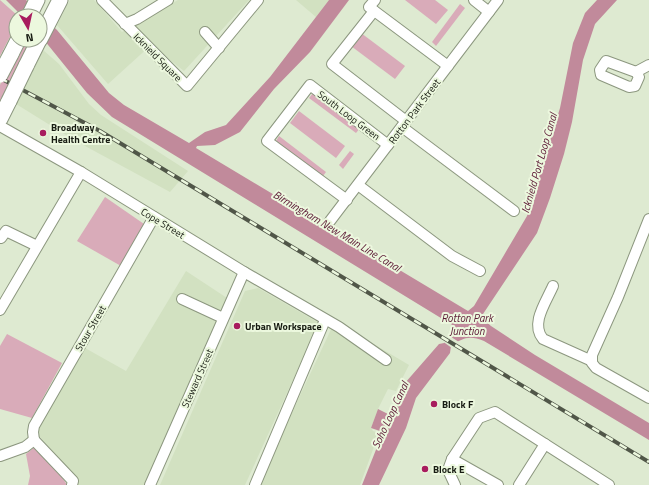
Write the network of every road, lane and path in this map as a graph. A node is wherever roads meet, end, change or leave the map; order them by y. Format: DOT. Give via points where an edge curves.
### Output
graph roads {
  1 [pos="60,0"];
  2 [pos="102,0"];
  3 [pos="168,0"];
  4 [pos="258,0"];
  5 [pos="375,0"];
  6 [pos="474,0"];
  7 [pos="498,0"];
  8 [pos="374,10"];
  9 [pos="489,12"];
  10 [pos="48,23"];
  11 [pos="125,24"];
  12 [pos="205,32"];
  13 [pos="14,48"];
  14 [pos="35,48"];
  15 [pos="219,48"];
  16 [pos="649,65"];
  17 [pos="448,66"];
  18 [pos="636,72"];
  19 [pos="0,75"];
  20 [pos="0,119"];
  21 [pos="404,124"];
  22 [pos="0,126"];
  23 [pos="388,145"];
  24 [pos="81,172"];
  25 [pos="358,185"];
  26 [pos="347,200"];
  27 [pos="514,210"];
  28 [pos="154,217"];
  29 [pos="649,219"];
  30 [pos="330,222"];
  31 [pos="1,238"];
  32 [pos="37,246"];
  33 [pos="480,271"];
  34 [pos="244,272"];
  35 [pos="553,286"];
  36 [pos="182,299"];
  37 [pos="0,310"];
  38 [pos="223,318"];
  39 [pos="325,320"];
  40 [pos="386,360"];
  41 [pos="592,362"];
  42 [pos="649,397"];
  43 [pos="34,440"];
  44 [pos="545,444"];
  45 [pos="0,456"];
  46 [pos="452,459"];
  47 [pos="605,484"];
  48 [pos="72,485"];
  49 [pos="150,485"];
  50 [pos="255,485"];
  51 [pos="455,485"];
  52 [pos="498,485"];
  53 [pos="519,485"];
  1 -- 10 [label="highway"];
  2 -- 11 [label="street, Icknield Square"];
  3 -- 11 [label="street"];
  4 -- 15 [label="street, Icknield Square"];
  5 -- 8 [label="street" via="369,7"];
  6 -- 9 [label="street"];
  7 -- 9 [label="street, Rotton Park Street"];
  8 -- 17 [label="street"];
  8 -- 21 [label="street" via="332,64"];
  9 -- 17 [label="street, Rotton Park Street"];
  11 -- 15 [label="street, Icknield Square" via="187,86"];
  12 -- 15 [label="street"];
  13 -- 19 [label="highway, bridge"];
  14 -- 20 [label="highway, bridge"];
  16 -- 18 [label="street"];
  17 -- 21 [label="street, Rotton Park Street"];
  21 -- 23 [label="street, Rotton Park Street"];
  21 -- 27 [label="street"];
  22 -- 24 [label="street, Cope Street"];
  23 -- 25 [label="street, Rotton Park Street"];
  23 -- 26 [label="street, South Loop Green" via="310,85 268,141"];
  24 -- 28 [label="street, Cope Street"];
  24 -- 32 [label="street"];
  25 -- 26 [label="street, Rotton Park Street"];
  25 -- 33 [label="street" via="452,256"];
  26 -- 30 [label="street, Rotton Park Street"];
  28 -- 34 [label="street, Cope Street"];
  28 -- 43 [label="street, Stour Street" via="34,426"];
  29 -- 41 [label="street" via="592,355"];
  31 -- 32 [label="street" via="6,231"];
  32 -- 37 [label="street"];
  34 -- 38 [label="street, Steward Street"];
  34 -- 39 [label="street, Cope Street"];
  35 -- 41 [label="street" via="538,321 537,332 543,339"];
  36 -- 38 [label="street"];
  38 -- 49 [label="street, Steward Street"];
  39 -- 40 [label="street, Cope Street"];
  39 -- 50 [label="street"];
  41 -- 42 [label="street" via="596,368"];
  43 -- 45 [label="street" via="25,447"];
  43 -- 48 [label="street" via="72,481"];
  44 -- 46 [label="street" via="495,412 479,418"];
  44 -- 47 [label="street"];
  44 -- 53 [label="street"];
  46 -- 51 [label="street" via="448,470"];
  46 -- 52 [label="street"];
}
